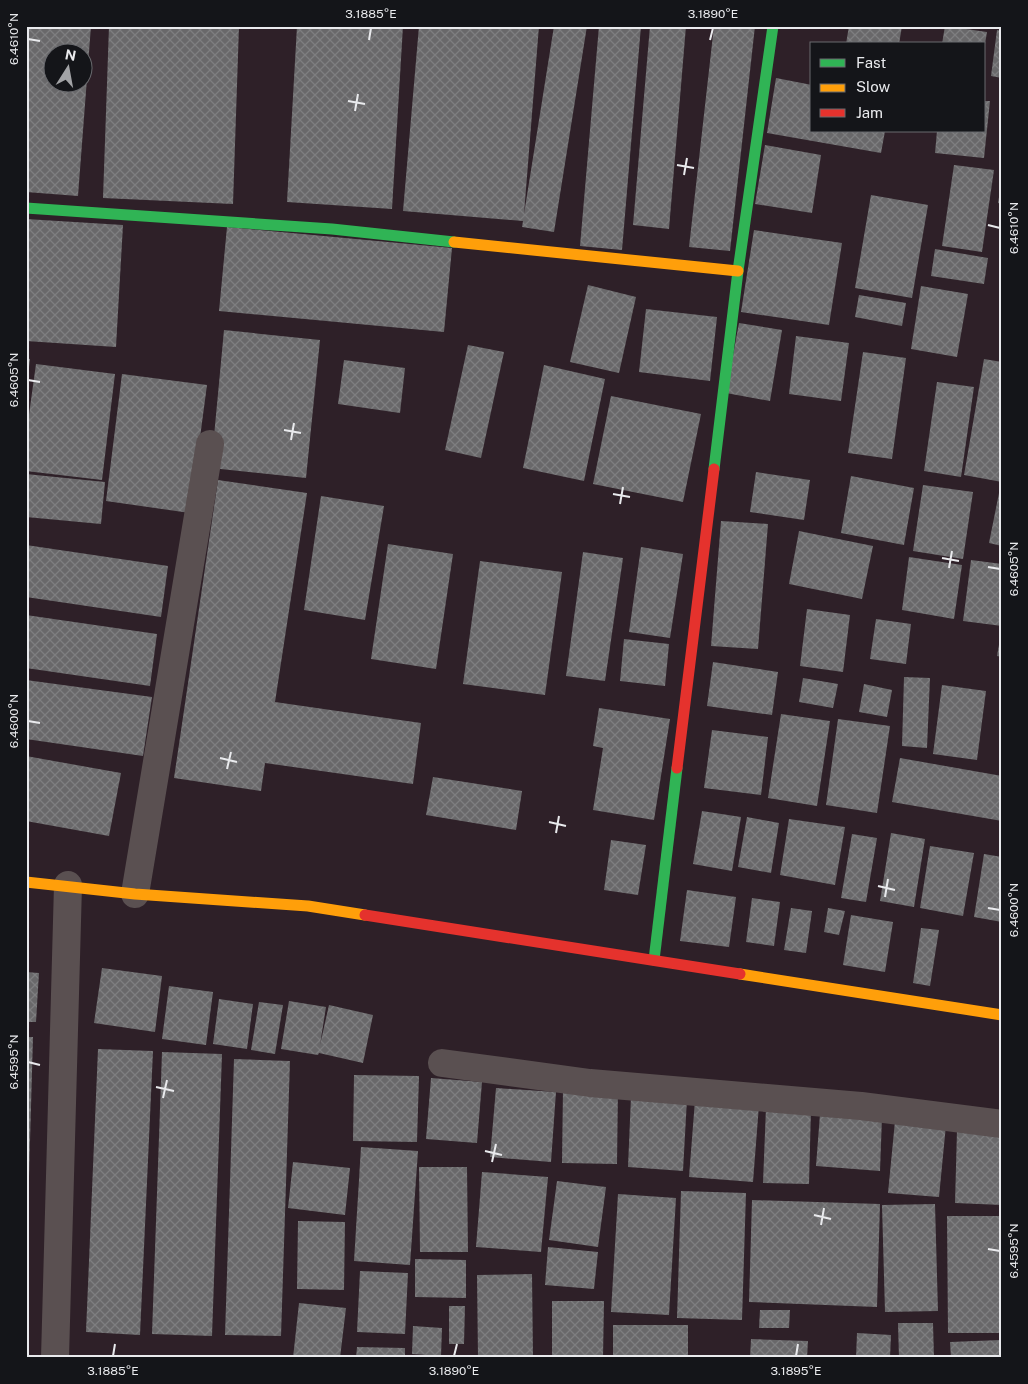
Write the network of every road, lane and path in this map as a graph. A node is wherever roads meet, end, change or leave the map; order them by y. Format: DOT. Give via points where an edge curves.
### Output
graph roads {
  1 [pos="773,26"];
  2 [pos="26,208"];
  3 [pos="738,271"];
  4 [pos="210,444"];
  5 [pos="26,882"];
  6 [pos="68,884"];
  7 [pos="135,894"];
  8 [pos="654,960"];
  9 [pos="1002,1015"];
  10 [pos="442,1063"];
  11 [pos="1002,1124"];
  12 [pos="56,1358"];
  1 -- 3 [label="street"];
  2 -- 3 [label="street" via="332,229"];
  3 -- 8 [label="street"];
  4 -- 7 [label="street"];
  5 -- 6 [label="street"];
  6 -- 7 [label="street"];
  6 -- 12 [label="street"];
  7 -- 8 [label="street" via="308,906"];
  8 -- 9 [label="street"];
  10 -- 11 [label="street" via="590,1083 862,1106"];
}
